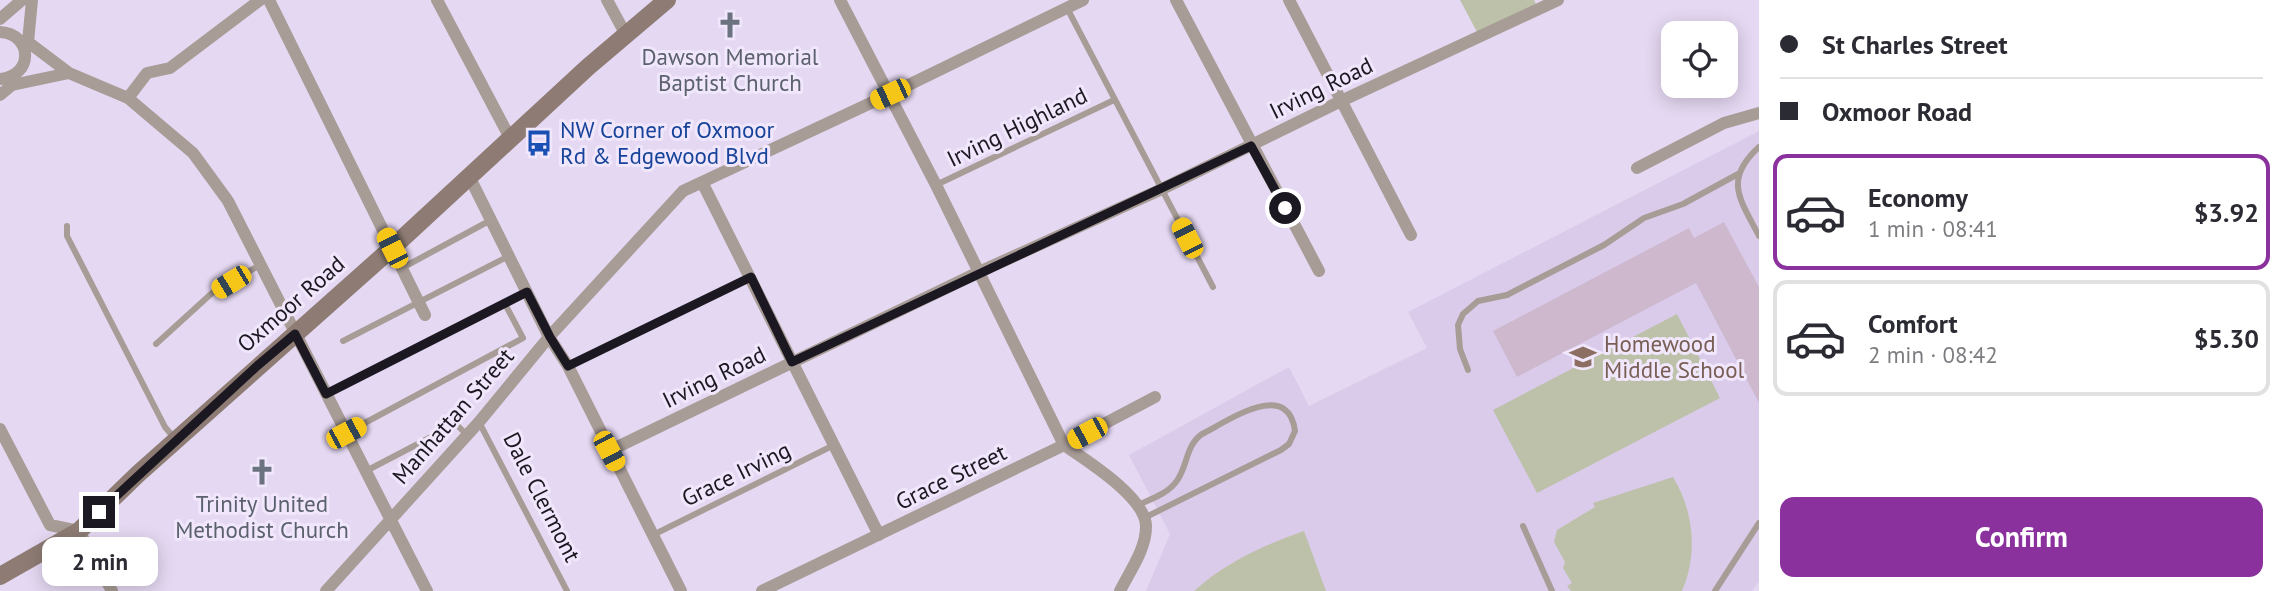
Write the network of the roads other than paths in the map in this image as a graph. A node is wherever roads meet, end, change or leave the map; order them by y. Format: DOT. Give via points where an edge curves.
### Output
graph roads {
  1 [pos="22,0"];
  2 [pos="32,0"];
  3 [pos="260,0"];
  4 [pos="269,0"];
  5 [pos="436,0"];
  6 [pos="607,0"];
  7 [pos="840,0"];
  8 [pos="1083,0"];
  9 [pos="1176,0"];
  10 [pos="1289,0"];
  11 [pos="1558,0"];
  12 [pos="665,1"];
  13 [pos="1067,8"];
  14 [pos="0,19"];
  15 [pos="0,32"];
  16 [pos="625,35"];
  17 [pos="25,44"];
  18 [pos="69,73"];
  19 [pos="7,81"];
  20 [pos="890,94"];
  21 [pos="0,95"];
  22 [pos="128,98"];
  23 [pos="1114,100"];
  24 [pos="1341,101"];
  25 [pos="1759,113"];
  26 [pos="510,138"];
  27 [pos="1251,146"];
  28 [pos="1759,147"];
  29 [pos="1637,168"];
  30 [pos="1738,174"];
  31 [pos="469,176"];
  32 [pos="702,181"];
  33 [pos="936,185"];
  34 [pos="1162,188"];
  35 [pos="491,220"];
  36 [pos="67,226"];
  37 [pos="1411,235"];
  38 [pos="1759,236"];
  39 [pos="392,248"];
  40 [pos="509,256"];
  41 [pos="260,265"];
  42 [pos="402,268"];
  43 [pos="1319,271"];
  44 [pos="979,272"];
  45 [pos="751,277"];
  46 [pos="1213,287"];
  47 [pos="527,292"];
  48 [pos="419,302"];
  49 [pos="505,304"];
  50 [pos="425,315"];
  51 [pos="295,334"];
  52 [pos="550,337"];
  53 [pos="343,341"];
  54 [pos="156,344"];
  55 [pos="792,362"];
  56 [pos="568,366"];
  57 [pos="1468,370"];
  58 [pos="326,394"];
  59 [pos="1155,397"];
  60 [pos="479,422"];
  61 [pos="0,429"];
  62 [pos="346,433"];
  63 [pos="467,435"];
  64 [pos="176,440"];
  65 [pos="835,444"];
  66 [pos="1064,445"];
  67 [pos="609,451"];
  68 [pos="366,471"];
  69 [pos="1137,506"];
  70 [pos="391,518"];
  71 [pos="1144,518"];
  72 [pos="1759,523"];
  73 [pos="1523,526"];
  74 [pos="79,531"];
  75 [pos="653,535"];
  76 [pos="879,536"];
  77 [pos="0,576"];
  78 [pos="112,591"];
  79 [pos="326,591"];
  80 [pos="427,591"];
  81 [pos="567,591"];
  82 [pos="681,591"];
  83 [pos="762,591"];
  84 [pos="1120,591"];
  85 [pos="1552,591"];
  86 [pos="1715,591"];
  1 -- 14 [label="street"];
  2 -- 17 [label="street"];
  3 -- 22 [label="street" via="170,68 147,74"];
  4 -- 39 [label="street"];
  5 -- 26 [label="street"];
  6 -- 16 [label="street"];
  7 -- 20 [label="street"];
  8 -- 13 [label="street, Manhattan Street"];
  9 -- 27 [label="street"];
  10 -- 24 [label="street"];
  11 -- 24 [label="street, Irving Road"];
  12 -- 16 [label="main road, Oxmoor Road"];
  13 -- 20 [label="street, Manhattan Street"];
  13 -- 23 [label="lane"];
  15 -- 17 [label="street"];
  16 -- 26 [label="main road, Oxmoor Road"];
  17 -- 18 [label="street"];
  17 -- 19 [label="street" via="21,69"];
  18 -- 19 [label="street"];
  18 -- 22 [label="street"];
  19 -- 21 [label="street"];
  20 -- 32 [label="street, Manhattan Street"];
  20 -- 33 [label="street"];
  22 -- 41 [label="street" via="193,153 228,201"];
  23 -- 33 [label="lane, Irving Highland"];
  23 -- 34 [label="lane"];
  24 -- 27 [label="street, Irving Road"];
  24 -- 37 [label="street"];
  25 -- 29 [label="street" via="1724,123"];
  26 -- 31 [label="main road, Oxmoor Road"];
  27 -- 34 [label="street, Irving Road"];
  27 -- 43 [label="street"];
  28 -- 30 [label="lane"];
  30 -- 38 [label="lane" via="1740,196"];
  30 -- 57 [label="lane" via="1683,204 1644,218 1604,245 1507,295 1478,301 1458,325"];
  31 -- 35 [label="street"];
  31 -- 39 [label="main road, Oxmoor Road"];
  32 -- 45 [label="street"];
  32 -- 52 [label="street, Manhattan Street" via="683,191"];
  33 -- 44 [label="street"];
  34 -- 44 [label="street, Irving Road"];
  34 -- 46 [label="lane"];
  35 -- 40 [label="street"];
  35 -- 42 [label="lane"];
  36 -- 64 [label="lane" via="67,236 165,428"];
  39 -- 42 [label="street"];
  39 -- 51 [label="main road, Oxmoor Road"];
  40 -- 47 [label="street"];
  40 -- 48 [label="lane"];
  41 -- 51 [label="street"];
  41 -- 54 [label="lane" via="212,293"];
  42 -- 48 [label="street"];
  44 -- 55 [label="street, Irving Road"];
  44 -- 66 [label="street"];
  45 -- 55 [label="street"];
  45 -- 56 [label="lane"];
  47 -- 49 [label="lane"];
  47 -- 52 [label="street"];
  48 -- 50 [label="street"];
  48 -- 53 [label="lane"];
  49 -- 58 [label="lane"];
  49 -- 62 [label="lane" via="523,338"];
  51 -- 58 [label="street"];
  51 -- 64 [label="main road, Oxmoor Road"];
  52 -- 56 [label="street"];
  52 -- 60 [label="street, Manhattan Street"];
  55 -- 65 [label="street"];
  55 -- 67 [label="street, Irving Road"];
  56 -- 67 [label="street"];
  58 -- 62 [label="street"];
  59 -- 66 [label="street, Grace Street"];
  60 -- 63 [label="street, Manhattan Street"];
  60 -- 81 [label="lane, Dale Clermont"];
  61 -- 74 [label="street" via="50,525"];
  62 -- 68 [label="street"];
  63 -- 68 [label="lane" via="456,424"];
  63 -- 70 [label="street, Manhattan Street"];
  64 -- 74 [label="main road, Oxmoor Road"];
  65 -- 75 [label="lane, Grace Irving"];
  65 -- 76 [label="street"];
  66 -- 69 [label="street" via="1098,467"];
  66 -- 76 [label="street, Grace Street"];
  67 -- 75 [label="street"];
  68 -- 70 [label="street"];
  69 -- 71 [label="street"];
  69 -- 71 [label="lane" via="1176,482 1194,439 1202,434 1264,404 1278,405 1289,413 1295,431 1281,450"];
  70 -- 79 [label="street, Manhattan Street"];
  70 -- 80 [label="street"];
  71 -- 84 [label="street" via="1145,540"];
  72 -- 86 [label="lane"];
  73 -- 85 [label="lane"];
  74 -- 77 [label="main road, Oxmoor Road"];
  74 -- 78 [label="street"];
  75 -- 82 [label="street"];
  76 -- 83 [label="street, Grace Street"];
}
